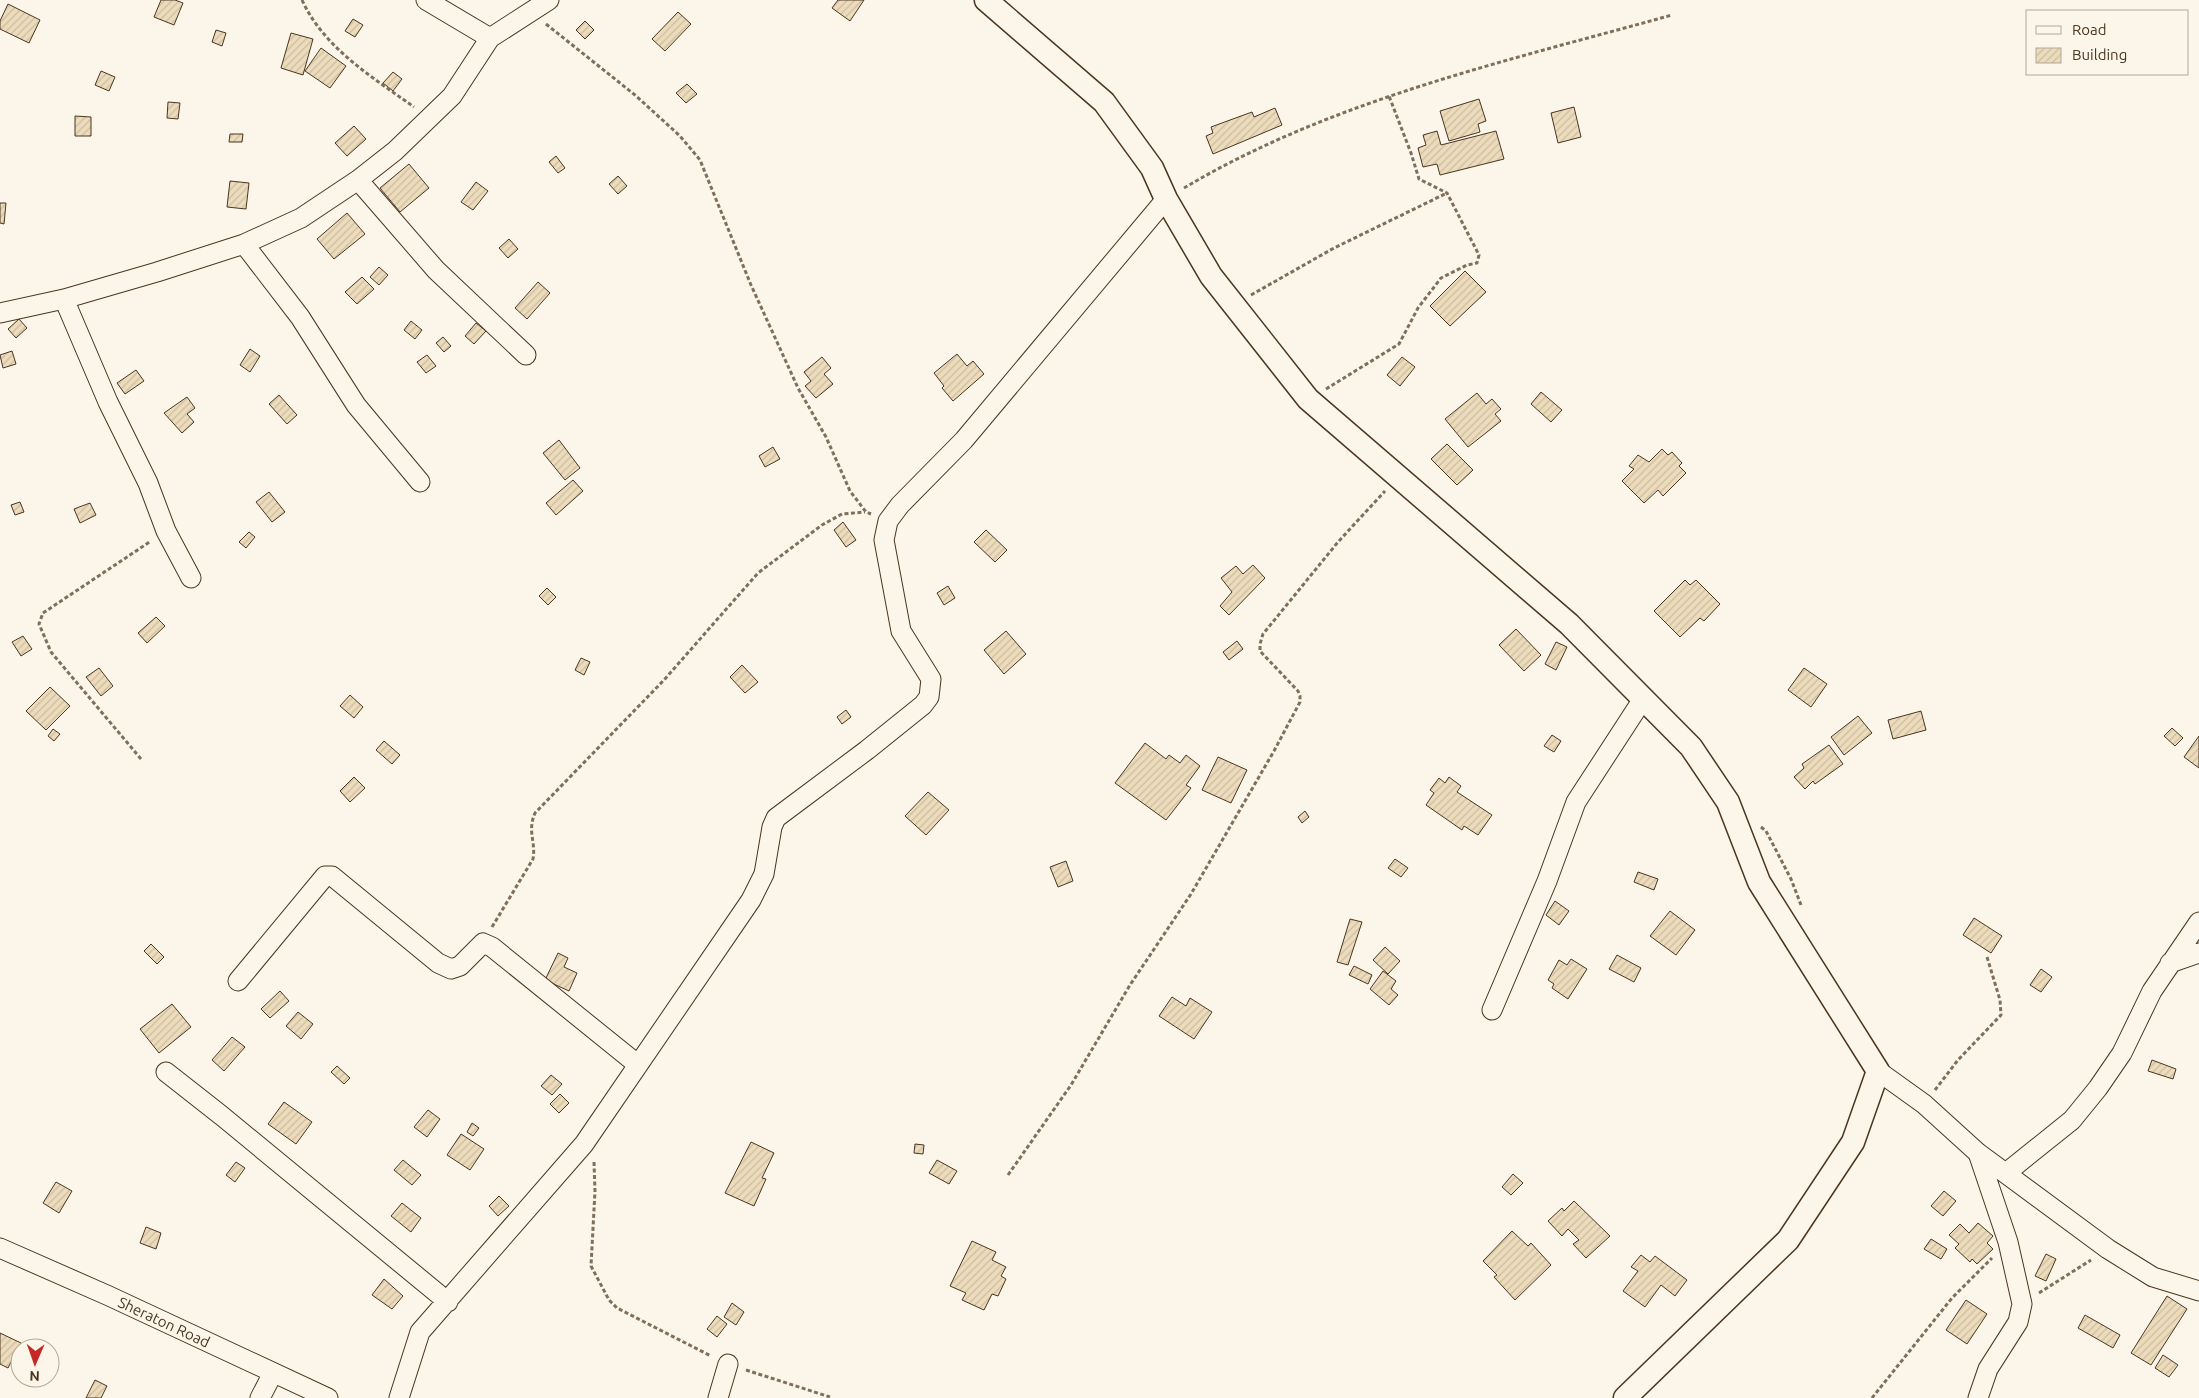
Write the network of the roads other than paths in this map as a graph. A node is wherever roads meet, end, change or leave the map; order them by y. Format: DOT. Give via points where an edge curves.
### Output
graph roads {
  1 [pos="426,0"];
  2 [pos="549,0"];
  3 [pos="986,0"];
  4 [pos="490,38"];
  5 [pos="358,180"];
  6 [pos="1166,199"];
  7 [pos="244,244"];
  8 [pos="64,299"];
  9 [pos="0,313"];
  10 [pos="526,355"];
  11 [pos="420,482"];
  12 [pos="191,578"];
  13 [pos="1643,699"];
  14 [pos="2199,922"];
  15 [pos="2199,954"];
  16 [pos="2170,963"];
  17 [pos="238,981"];
  18 [pos="1492,1010"];
  19 [pos="637,1064"];
  20 [pos="1878,1071"];
  21 [pos="166,1072"];
  22 [pos="1978,1153"];
  23 [pos="2006,1173"];
  24 [pos="0,1248"];
  25 [pos="2199,1292"];
  26 [pos="448,1302"];
  27 [pos="728,1364"];
  28 [pos="272,1373"];
  29 [pos="260,1398"];
  30 [pos="328,1398"];
  31 [pos="399,1398"];
  32 [pos="718,1398"];
  33 [pos="1625,1398"];
  34 [pos="1978,1398"];
  1 -- 4 [label="street"];
  2 -- 4 [label="street"];
  3 -- 6 [label="street" via="1104,102 1152,168"];
  4 -- 5 [label="street" via="452,96 395,152"];
  5 -- 7 [label="street" via="301,218"];
  5 -- 10 [label="street" via="436,270"];
  6 -- 13 [label="street" via="1211,276 1308,399 1568,624"];
  6 -- 19 [label="street" via="964,440 900,504 888,521 884,540 901,631 931,679 928,697 868,750 776,818 764,874 751,900"];
  7 -- 8 [label="street"];
  7 -- 11 [label="street" via="300,317 356,405"];
  8 -- 9 [label="street"];
  8 -- 12 [label="street" via="108,402 148,483 166,531"];
  13 -- 18 [label="street" via="1576,802 1547,881"];
  13 -- 20 [label="street" via="1691,747 1728,802 1759,882"];
  14 -- 16 [label="street"];
  15 -- 16 [label="street"];
  16 -- 23 [label="street" via="2152,991 2122,1053 2098,1088 2072,1120"];
  17 -- 19 [label="street" via="325,876 332,876 438,963 451,969 460,966 483,943 492,947"];
  19 -- 26 [label="street" via="584,1144"];
  20 -- 22 [label="street" via="1924,1104"];
  20 -- 33 [label="street" via="1853,1142 1788,1240"];
  21 -- 26 [label="street"];
  22 -- 23 [label="street"];
  22 -- 34 [label="street" via="2008,1242 2022,1304 2018,1322 1988,1369"];
  23 -- 25 [label="street" via="2108,1249 2153,1277"];
  24 -- 28 [label="street, Sheraton Road"];
  26 -- 31 [label="street" via="420,1332"];
  27 -- 32 [label="street"];
  28 -- 29 [label="street"];
  28 -- 30 [label="street, Sheraton Road"];
}
